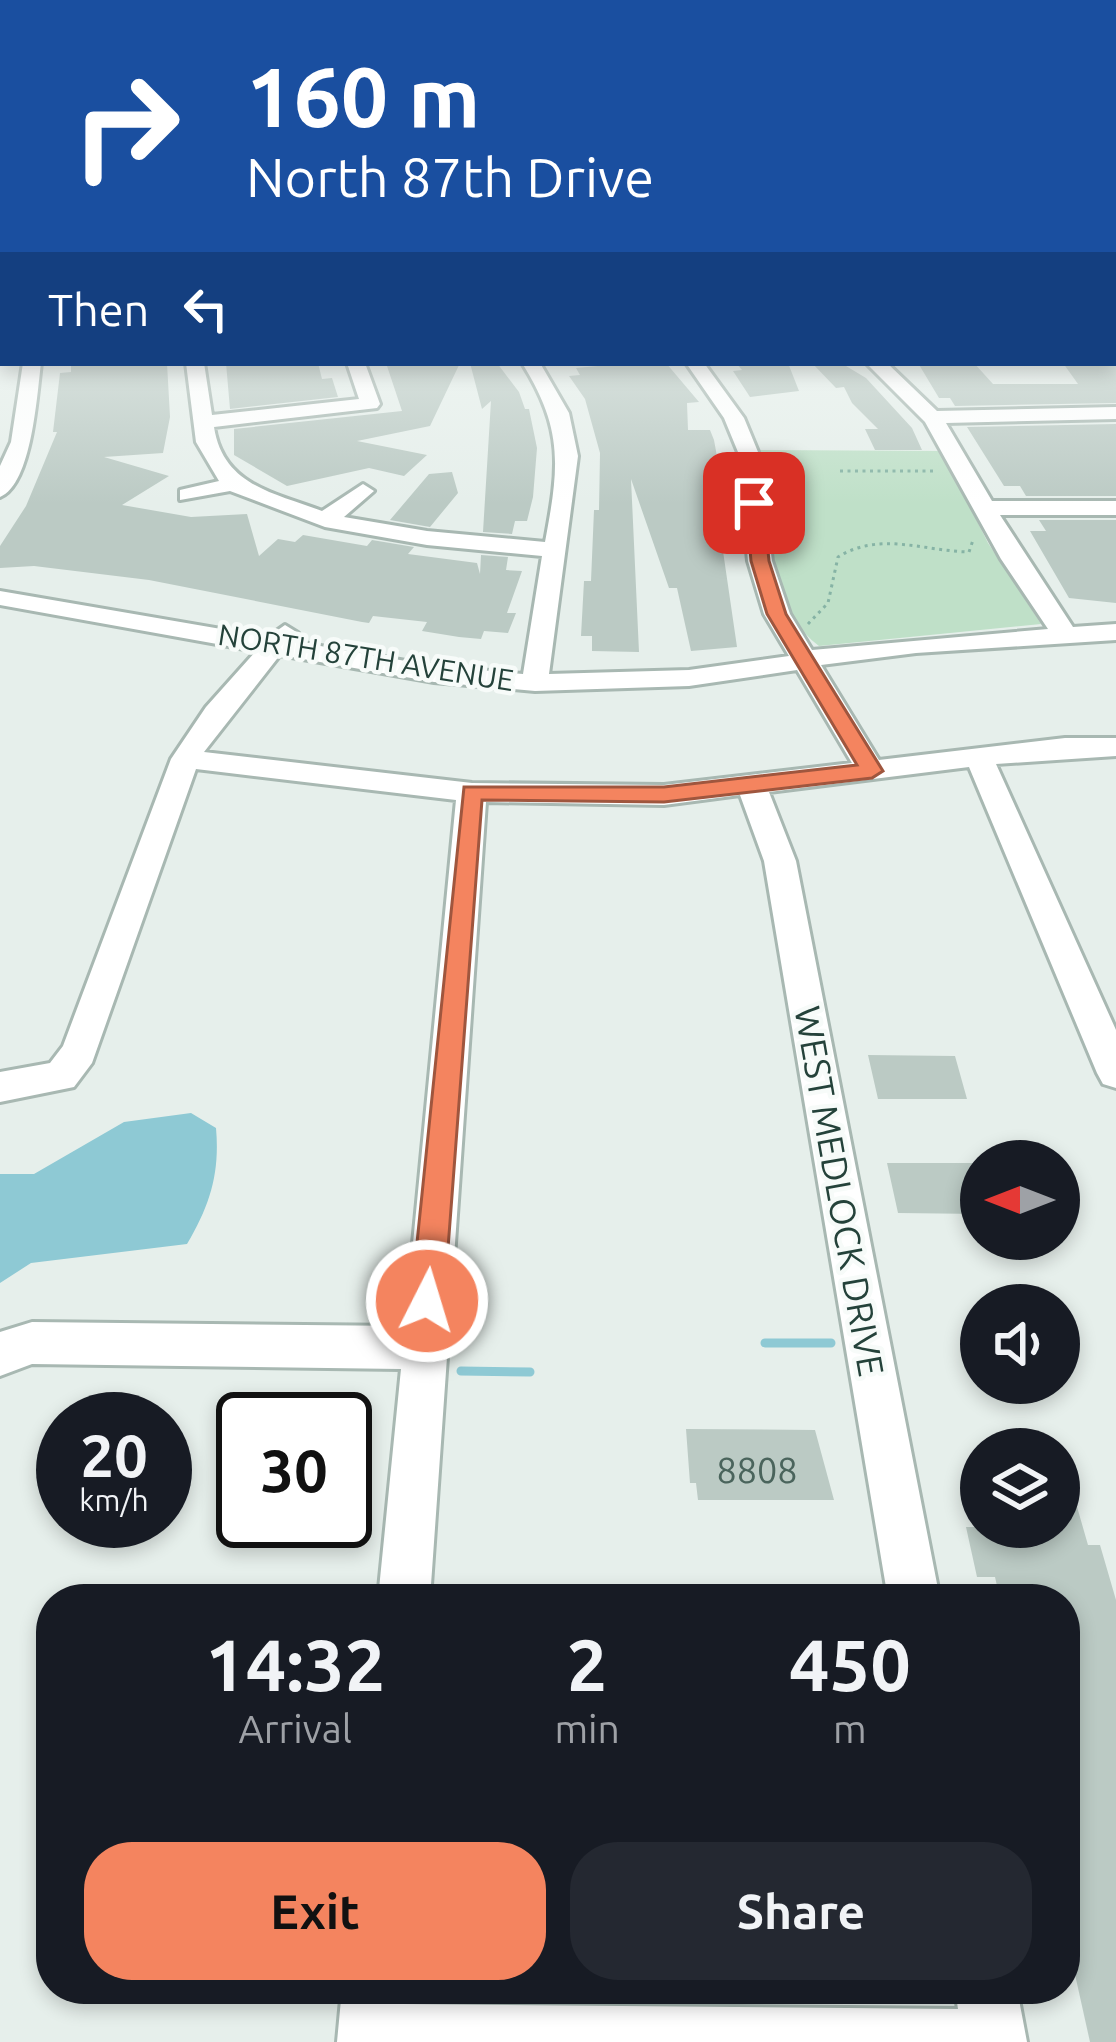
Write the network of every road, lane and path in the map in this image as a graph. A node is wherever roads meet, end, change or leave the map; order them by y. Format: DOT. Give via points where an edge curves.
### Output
graph roads {
  1 [pos="32,366"];
  2 [pos="195,366"];
  3 [pos="357,366"];
  4 [pos="532,366"];
  5 [pos="697,366"];
  6 [pos="880,366"];
  7 [pos="1116,413"];
  8 [pos="935,417"];
  9 [pos="204,422"];
  10 [pos="965,469"];
  11 [pos="840,471"];
  12 [pos="232,484"];
  13 [pos="1,486"];
  14 [pos="363,491"];
  15 [pos="188,495"];
  16 [pos="1116,508"];
  17 [pos="989,515"];
  18 [pos="325,520"];
  19 [pos="555,550"];
  20 [pos="0,582"];
  21 [pos="0,598"];
  22 [pos="785,628"];
  23 [pos="1116,632"];
  24 [pos="1064,633"];
  25 [pos="281,638"];
  26 [pos="804,659"];
  27 [pos="536,674"];
  28 [pos="1116,747"];
  29 [pos="978,757"];
  30 [pos="185,759"];
  31 [pos="872,771"];
  32 [pos="752,786"];
  33 [pos="472,792"];
  34 [pos="1116,1073"];
  35 [pos="0,1087"];
  36 [pos="423,1348"];
  37 [pos="0,1354"];
  38 [pos="405,1584"];
  39 [pos="911,1584"];
  40 [pos="989,2004"];
  41 [pos="371,2022"];
  42 [pos="995,2042"];
  1 -- 13 [label="street" via="21,442"];
  2 -- 9 [label="street"];
  3 -- 9 [label="street" via="370,404"];
  4 -- 19 [label="street" via="566,428 570,467"];
  5 -- 22 [label="street" via="748,452 760,561"];
  6 -- 8 [label="street"];
  7 -- 8 [label="street"];
  8 -- 10 [label="street"];
  9 -- 12 [label="street" via="206,442"];
  10 -- 11 [label="path"];
  10 -- 17 [label="street"];
  12 -- 15 [label="street"];
  12 -- 18 [label="street"];
  14 -- 18 [label="street"];
  16 -- 17 [label="street"];
  17 -- 22 [label="path" via="971,522 969,552 892,542 853,546 838,557 836,586 821,616"];
  17 -- 24 [label="street"];
  18 -- 19 [label="street"];
  19 -- 27 [label="street"];
  20 -- 25 [label="street, NORTH 87TH AVENUE" via="93,594"];
  21 -- 25 [label="street, NORTH 87TH AVENUE"];
  22 -- 26 [label="street"];
  23 -- 24 [label="street, NORTH 87TH AVENUE"];
  24 -- 26 [label="street, NORTH 87TH AVENUE"];
  25 -- 27 [label="street, NORTH 87TH AVENUE" via="434,674"];
  25 -- 30 [label="street"];
  26 -- 27 [label="street, NORTH 87TH AVENUE" via="689,678"];
  26 -- 31 [label="street"];
  28 -- 29 [label="street"];
  29 -- 31 [label="street"];
  29 -- 34 [label="street"];
  30 -- 33 [label="street"];
  30 -- 35 [label="street" via="79,1053 61,1076"];
  31 -- 32 [label="street"];
  32 -- 33 [label="street" via="664,795"];
  32 -- 39 [label="street, WEST MEDLOCK DRIVE" via="780,861"];
  33 -- 36 [label="street"];
  36 -- 37 [label="street" via="32,1343"];
  36 -- 38 [label="street"];
  40 -- 42 [label="street"];
  41 -- 42 [label="street"];
}
